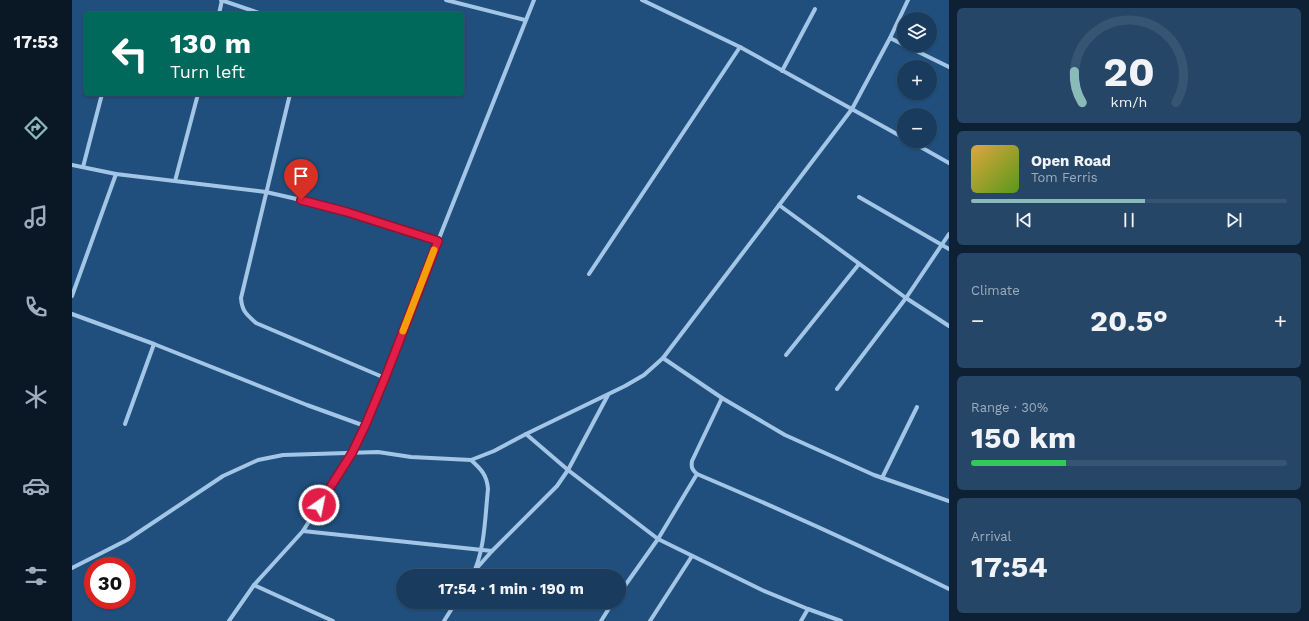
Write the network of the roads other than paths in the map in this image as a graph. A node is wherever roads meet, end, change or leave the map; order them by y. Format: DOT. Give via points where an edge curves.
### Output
graph roads {
  1 [pos="221,0"];
  2 [pos="446,0"];
  3 [pos="534,0"];
  4 [pos="642,0"];
  5 [pos="908,0"];
  6 [pos="815,9"];
  7 [pos="218,12"];
  8 [pos="256,12"];
  9 [pos="526,20"];
  10 [pos="890,38"];
  11 [pos="740,47"];
  12 [pos="949,67"];
  13 [pos="782,71"];
  14 [pos="101,96"];
  15 [pos="197,96"];
  16 [pos="290,96"];
  17 [pos="852,109"];
  18 [pos="897,134"];
  19 [pos="922,148"];
  20 [pos="949,163"];
  21 [pos="72,165"];
  22 [pos="83,167"];
  23 [pos="116,174"];
  24 [pos="176,181"];
  25 [pos="266,192"];
  26 [pos="859,197"];
  27 [pos="779,205"];
  28 [pos="949,234"];
  29 [pos="438,241"];
  30 [pos="942,245"];
  31 [pos="949,249"];
  32 [pos="860,264"];
  33 [pos="589,274"];
  34 [pos="72,296"];
  35 [pos="906,298"];
  36 [pos="72,314"];
  37 [pos="949,326"];
  38 [pos="154,344"];
  39 [pos="786,355"];
  40 [pos="663,358"];
  41 [pos="385,378"];
  42 [pos="837,389"];
  43 [pos="609,395"];
  44 [pos="722,398"];
  45 [pos="916,407"];
  46 [pos="125,424"];
  47 [pos="365,426"];
  48 [pos="526,434"];
  49 [pos="352,453"];
  50 [pos="471,460"];
  51 [pos="568,470"];
  52 [pos="697,474"];
  53 [pos="882,478"];
  54 [pos="949,501"];
  55 [pos="302,531"];
  56 [pos="658,538"];
  57 [pos="481,549"];
  58 [pos="492,551"];
  59 [pos="692,556"];
  60 [pos="72,568"];
  61 [pos="476,569"];
  62 [pos="626,584"];
  63 [pos="254,585"];
  64 [pos="949,589"];
  65 [pos="452,609"];
  66 [pos="609,609"];
  67 [pos="808,609"];
  68 [pos="228,621"];
  69 [pos="333,621"];
  70 [pos="444,621"];
  71 [pos="601,621"];
  72 [pos="650,621"];
  73 [pos="801,621"];
  74 [pos="841,621"];
  1 -- 7 [label="street"];
  1 -- 8 [label="street"];
  2 -- 9 [label="street"];
  3 -- 9 [label="street"];
  4 -- 11 [label="street"];
  5 -- 10 [label="street"];
  6 -- 13 [label="street"];
  9 -- 29 [label="street"];
  10 -- 12 [label="street"];
  10 -- 17 [label="street"];
  11 -- 13 [label="street"];
  11 -- 33 [label="street"];
  13 -- 17 [label="street"];
  14 -- 22 [label="street"];
  15 -- 24 [label="street"];
  16 -- 25 [label="street"];
  17 -- 18 [label="street"];
  17 -- 27 [label="street"];
  19 -- 20 [label="street"];
  21 -- 22 [label="street"];
  22 -- 23 [label="street"];
  23 -- 24 [label="street"];
  23 -- 34 [label="street"];
  24 -- 25 [label="street"];
  25 -- 29 [label="street" via="347,212"];
  25 -- 41 [label="street" via="241,298 242,307 247,315 256,323"];
  26 -- 30 [label="street"];
  27 -- 32 [label="street"];
  27 -- 40 [label="street"];
  28 -- 30 [label="street"];
  29 -- 41 [label="street"];
  30 -- 31 [label="street"];
  30 -- 35 [label="street"];
  32 -- 35 [label="street"];
  32 -- 39 [label="street"];
  35 -- 37 [label="street"];
  35 -- 42 [label="street"];
  36 -- 38 [label="street"];
  38 -- 46 [label="street"];
  38 -- 47 [label="street"];
  40 -- 43 [label="street" via="644,375"];
  40 -- 44 [label="street"];
  41 -- 47 [label="street"];
  43 -- 48 [label="street"];
  43 -- 51 [label="street"];
  44 -- 52 [label="street" via="692,461 691,466"];
  44 -- 53 [label="street" via="785,435"];
  45 -- 53 [label="street"];
  47 -- 49 [label="street"];
  48 -- 50 [label="street"];
  48 -- 51 [label="street"];
  49 -- 50 [label="street" via="378,452"];
  49 -- 55 [label="street"];
  49 -- 60 [label="street" via="284,455 246,464 127,540"];
  50 -- 57 [label="street" via="488,481"];
  51 -- 56 [label="street"];
  51 -- 58 [label="street" via="557,486"];
  52 -- 56 [label="street"];
  52 -- 64 [label="street" via="775,507"];
  53 -- 54 [label="street"];
  55 -- 57 [label="street"];
  55 -- 63 [label="street"];
  56 -- 59 [label="street"];
  56 -- 62 [label="street"];
  57 -- 58 [label="street"];
  57 -- 61 [label="street"];
  58 -- 61 [label="street"];
  59 -- 67 [label="street"];
  59 -- 72 [label="street"];
  63 -- 68 [label="street"];
  63 -- 69 [label="street"];
  65 -- 70 [label="street"];
  66 -- 71 [label="street"];
  67 -- 73 [label="street"];
  67 -- 74 [label="street"];
}
